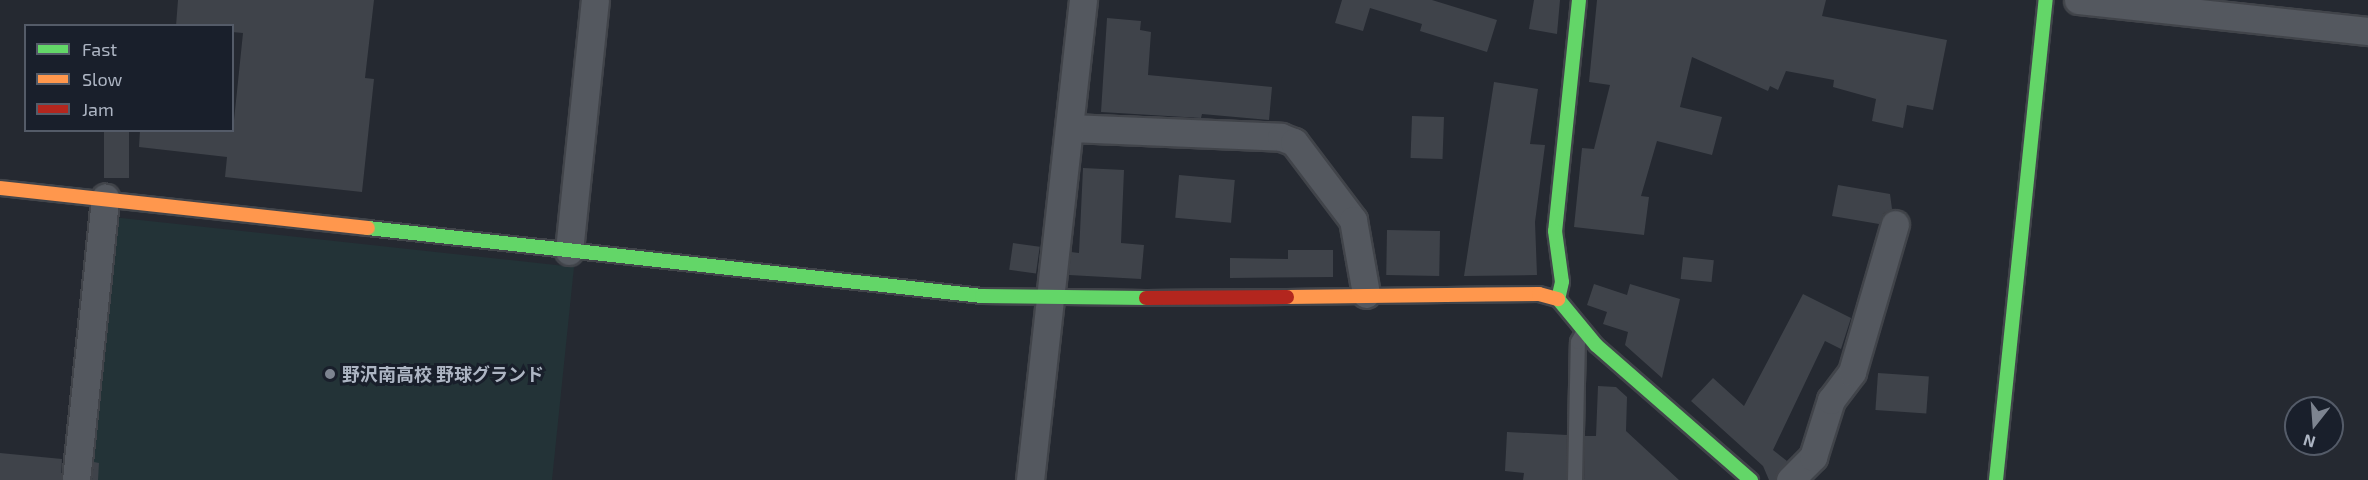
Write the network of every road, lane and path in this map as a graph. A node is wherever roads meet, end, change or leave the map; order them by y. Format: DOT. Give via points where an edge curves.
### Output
graph roads {
  1 [pos="595,0"];
  2 [pos="1083,0"];
  3 [pos="1579,0"];
  4 [pos="2046,0"];
  5 [pos="2078,0"];
  6 [pos="2368,31"];
  7 [pos="1070,128"];
  8 [pos="0,188"];
  9 [pos="105,198"];
  10 [pos="1895,224"];
  11 [pos="568,251"];
  12 [pos="1366,294"];
  13 [pos="1049,299"];
  14 [pos="1558,299"];
  15 [pos="1585,331"];
  16 [pos="76,480"];
  17 [pos="1030,480"];
  18 [pos="1575,480"];
  19 [pos="1750,480"];
  20 [pos="1790,480"];
  21 [pos="1996,480"];
  1 -- 11 [label="street"];
  2 -- 7 [label="street"];
  3 -- 14 [label="street" via="1555,231 1562,282"];
  4 -- 21 [label="street"];
  5 -- 6 [label="street"];
  7 -- 12 [label="street" via="1281,137 1294,142 1353,220"];
  7 -- 13 [label="street"];
  8 -- 9 [label="street"];
  9 -- 11 [label="street"];
  9 -- 16 [label="street"];
  10 -- 20 [label="street" via="1852,372 1831,400 1813,457"];
  11 -- 13 [label="street" via="982,296"];
  12 -- 13 [label="street"];
  12 -- 14 [label="street" via="1539,294"];
  13 -- 17 [label="street"];
  14 -- 15 [label="street"];
  15 -- 18 [label="lane" via="1578,342"];
  15 -- 19 [label="street"];
}
